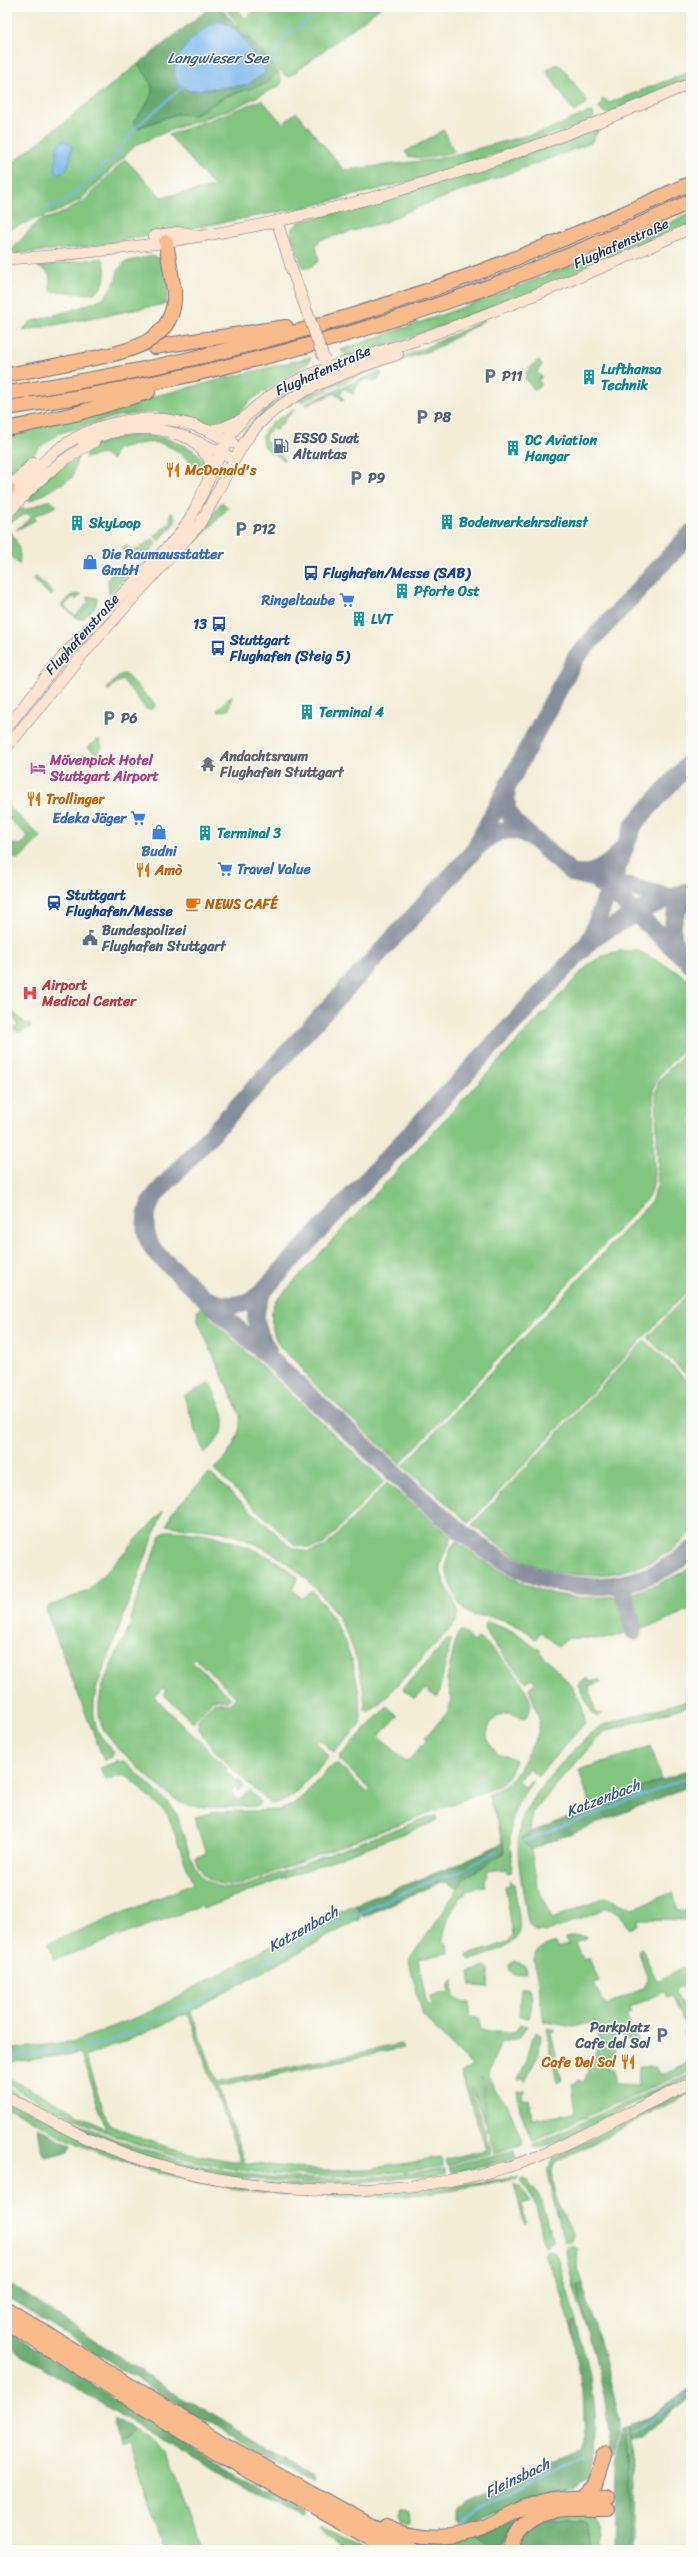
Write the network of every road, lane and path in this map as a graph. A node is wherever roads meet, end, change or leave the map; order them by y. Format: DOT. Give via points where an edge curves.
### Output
graph roads {
  1 [pos="691,84"];
  2 [pos="691,183"];
  3 [pos="691,201"];
  4 [pos="277,221"];
  5 [pos="691,228"];
  6 [pos="198,237"];
  7 [pos="166,242"];
  8 [pos="100,250"];
  9 [pos="8,259"];
  10 [pos="496,310"];
  11 [pos="310,330"];
  12 [pos="154,347"];
  13 [pos="326,364"];
  14 [pos="7,375"];
  15 [pos="169,380"];
  16 [pos="332,380"];
  17 [pos="7,393"];
  18 [pos="7,408"];
  19 [pos="244,419"];
  20 [pos="109,423"];
  21 [pos="7,429"];
  22 [pos="117,431"];
  23 [pos="208,431"];
  24 [pos="190,438"];
  25 [pos="228,441"];
  26 [pos="241,447"];
  27 [pos="221,452"];
  28 [pos="234,458"];
  29 [pos="212,469"];
  30 [pos="28,479"];
  31 [pos="7,492"];
  32 [pos="7,514"];
  33 [pos="7,727"];
  34 [pos="7,747"];
  35 [pos="691,2083"];
  36 [pos="7,2097"];
  37 [pos="7,2309"];
  38 [pos="7,2323"];
  39 [pos="605,2453"];
  40 [pos="583,2496"];
  41 [pos="351,2515"];
  42 [pos="380,2546"];
  43 [pos="390,2550"];
  44 [pos="416,2550"];
  45 [pos="510,2550"];
  1 -- 4 [label="main road" via="604,120 454,175"];
  2 -- 11 [label="highway" via="535,252 406,299"];
  3 -- 15 [label="highway" via="593,245 463,296 308,346"];
  4 -- 6 [label="main road"];
  4 -- 13 [label="main road, bridge"];
  5 -- 10 [label="main road, Flughafenstraße" via="582,277"];
  6 -- 7 [label="main road"];
  6 -- 8 [label="main road" via="180,232"];
  7 -- 8 [label="main road"];
  7 -- 14 [label="highway, bridge" via="174,291 173,312 162,330 152,339 129,350"];
  8 -- 9 [label="main road"];
  10 -- 13 [label="main road, Flughafenstraße" via="427,336"];
  10 -- 16 [label="main road, Flughafenstraße" via="437,340"];
  11 -- 12 [label="highway" via="294,326"];
  11 -- 17 [label="highway" via="196,358"];
  13 -- 16 [label="main road"];
  13 -- 19 [label="main road, Flughafenstraße" via="268,398"];
  15 -- 18 [label="highway"];
  15 -- 21 [label="highway" via="153,391 60,418"];
  16 -- 26 [label="main road, Flughafenstraße" via="276,407 265,416"];
  19 -- 23 [label="main road"];
  19 -- 25 [label="main road, Flughafenstraße"];
  20 -- 23 [label="main road" via="136,418 162,419"];
  20 -- 30 [label="main road" via="56,450"];
  20 -- 31 [label="main road" via="77,430 60,440"];
  22 -- 24 [label="main road" via="149,428 178,433"];
  22 -- 30 [label="main road" via="74,446"];
  22 -- 32 [label="main road" via="60,462"];
  23 -- 25 [label="main road"];
  24 -- 27 [label="main road"];
  24 -- 29 [label="main road" via="208,457"];
  25 -- 26 [label="main road"];
  25 -- 27 [label="main road, Flughafenstraße"];
  26 -- 28 [label="main road, Flughafenstraße"];
  27 -- 28 [label="main road"];
  27 -- 29 [label="main road, Flughafenstraße"];
  28 -- 34 [label="main road, Flughafenstraße" via="212,505 192,534 70,669"];
  29 -- 33 [label="main road, Flughafenstraße" via="190,519 179,535 65,654"];
  30 -- 31 [label="main road"];
  35 -- 36 [label="main road" via="519,2164 434,2182 342,2189 251,2184 190,2173 88,2139"];
  37 -- 41 [label="highway" via="175,2414"];
  38 -- 42 [label="highway" via="222,2456"];
  39 -- 40 [label="highway" via="595,2484"];
  40 -- 41 [label="highway" via="536,2503 476,2530 445,2537 400,2532 374,2520"];
  40 -- 45 [label="highway" via="607,2503 559,2509 537,2515 519,2529"];
  41 -- 44 [label="highway"];
  42 -- 43 [label="highway"];
}
